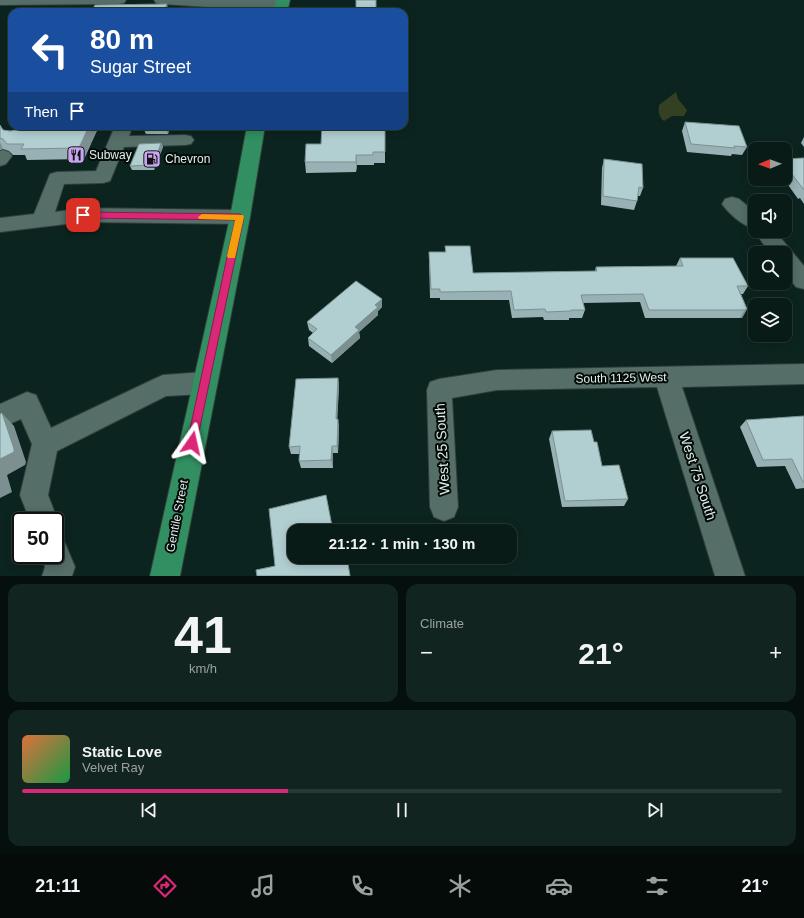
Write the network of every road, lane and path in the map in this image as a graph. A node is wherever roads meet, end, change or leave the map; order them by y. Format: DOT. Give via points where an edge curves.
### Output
graph roads {
  1 [pos="72,0"];
  2 [pos="119,0"];
  3 [pos="161,0"];
  4 [pos="0,1"];
  5 [pos="282,5"];
  6 [pos="255,130"];
  7 [pos="121,134"];
  8 [pos="185,140"];
  9 [pos="732,204"];
  10 [pos="240,217"];
  11 [pos="748,217"];
  12 [pos="42,219"];
  13 [pos="0,225"];
  14 [pos="769,238"];
  15 [pos="776,246"];
  16 [pos="792,266"];
  17 [pos="804,281"];
  18 [pos="804,374"];
  19 [pos="666,377"];
  20 [pos="204,384"];
  21 [pos="439,390"];
  22 [pos="0,417"];
  23 [pos="45,444"];
  24 [pos="444,507"];
  25 [pos="41,512"];
  26 [pos="59,564"];
  27 [pos="57,576"];
  28 [pos="165,576"];
  29 [pos="730,576"];
  1 -- 2 [label="street"];
  1 -- 4 [label="street"];
  3 -- 5 [label="street"];
  6 -- 10 [label="main road, Gentile Street"];
  7 -- 8 [label="street"];
  7 -- 12 [label="street" via="103,177 57,178"];
  9 -- 11 [label="street"];
  10 -- 12 [label="street" via="83,215"];
  10 -- 20 [label="main road, Gentile Street"];
  12 -- 13 [label="street"];
  14 -- 15 [label="street"];
  16 -- 17 [label="street"];
  18 -- 19 [label="street, South 1125 West"];
  19 -- 21 [label="street, South 1125 West" via="497,380"];
  19 -- 29 [label="street, West 75 South"];
  20 -- 23 [label="street" via="163,386"];
  20 -- 28 [label="main road, Gentile Street"];
  21 -- 24 [label="street, West 25 South"];
  22 -- 23 [label="street" via="27,403"];
  23 -- 25 [label="street" via="34,494"];
  26 -- 27 [label="street"];
}
